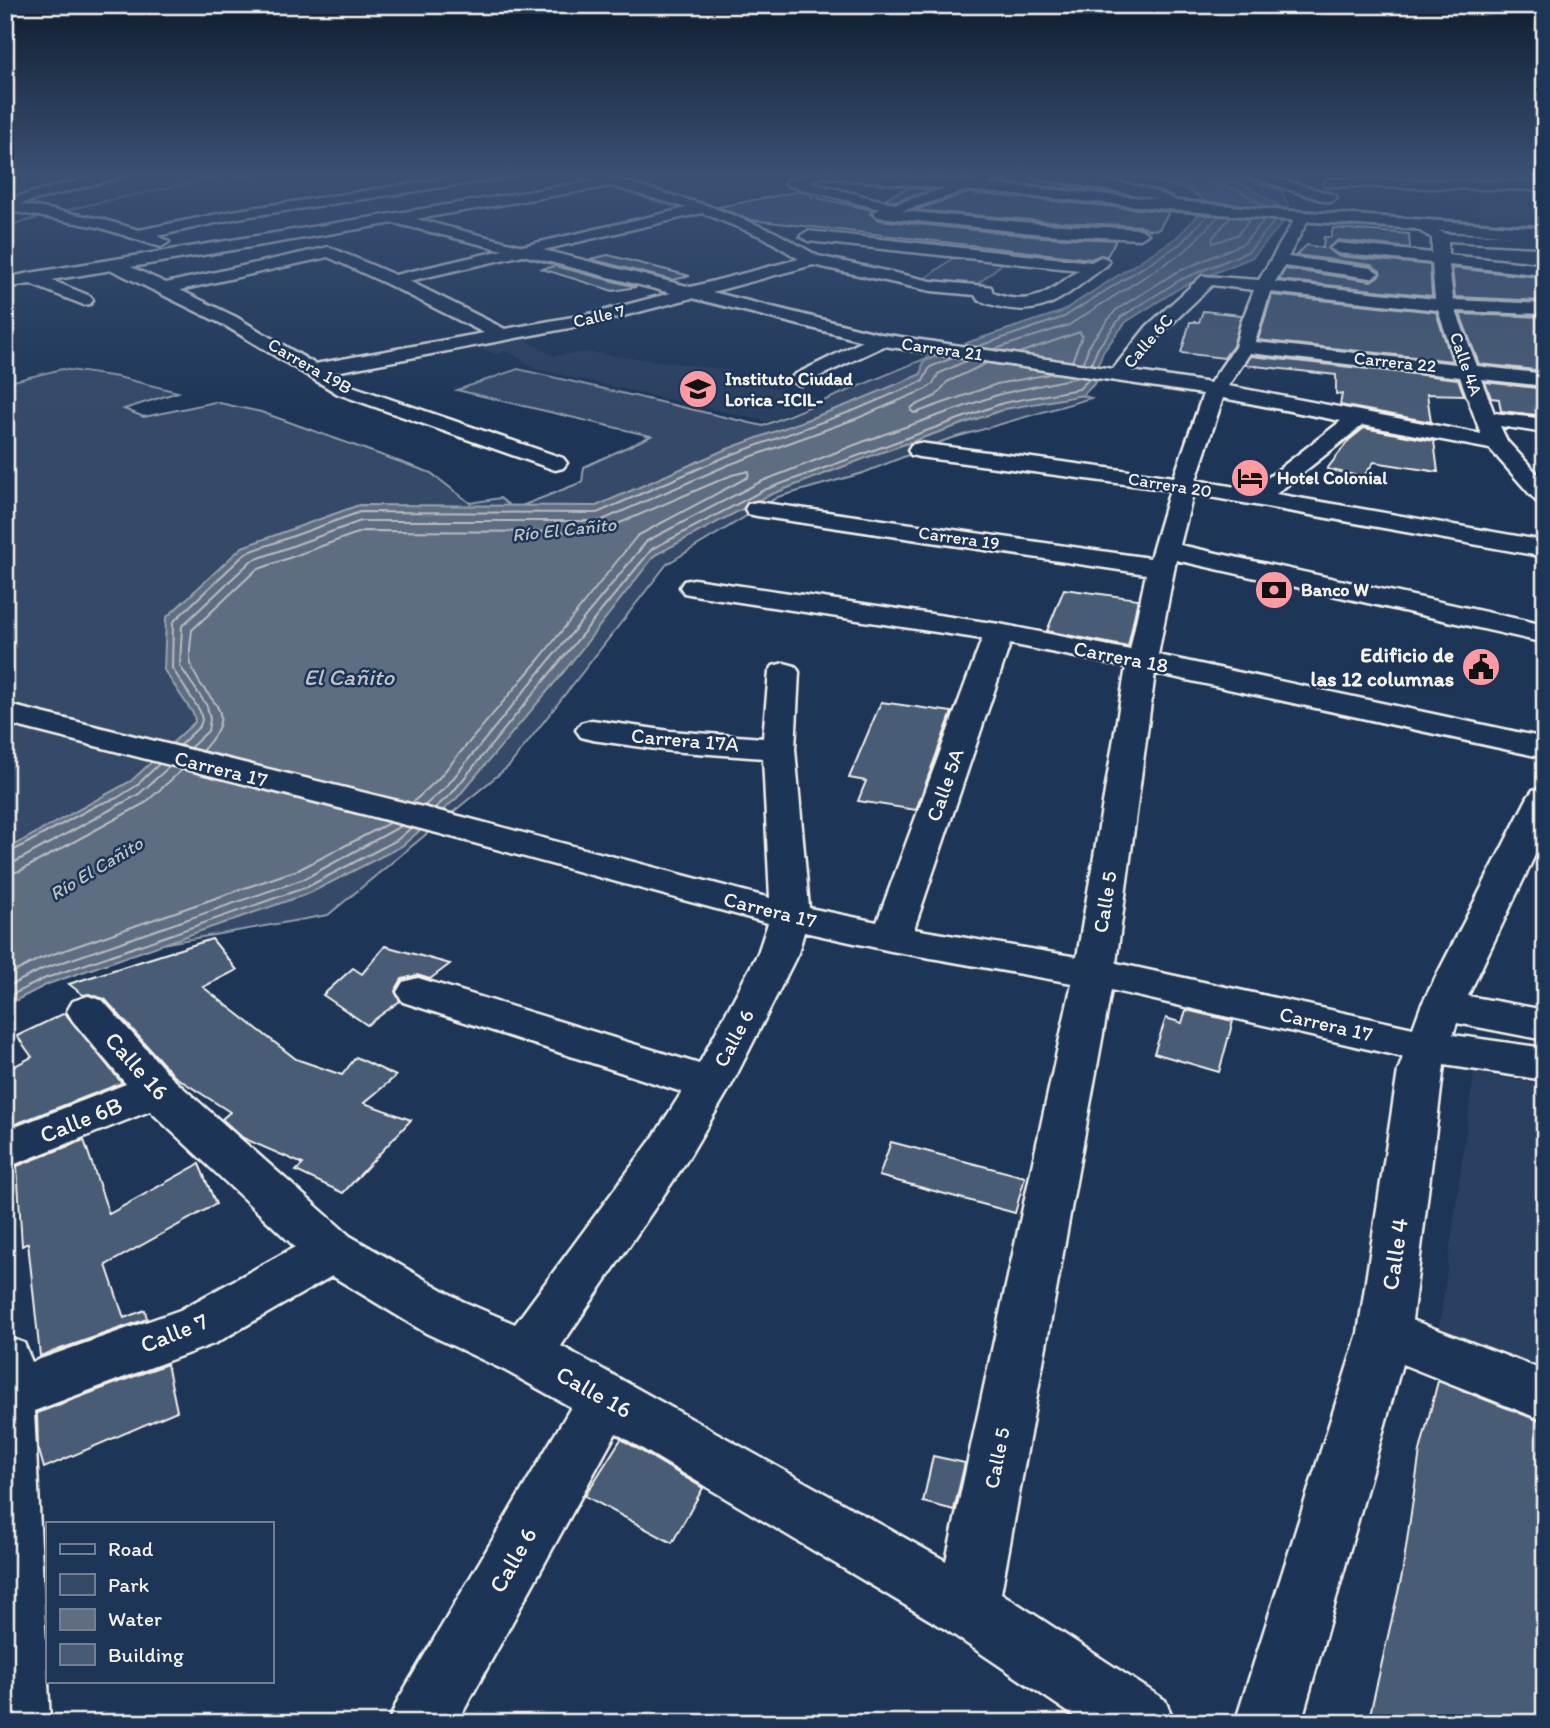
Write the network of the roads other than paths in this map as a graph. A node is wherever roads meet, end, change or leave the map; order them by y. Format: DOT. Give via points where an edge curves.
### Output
graph roads {
  1 [pos="174,254"];
  2 [pos="197,254"];
  3 [pos="321,254"];
  4 [pos="333,254"];
  5 [pos="509,254"];
  6 [pos="539,254"];
  7 [pos="802,254"];
  8 [pos="963,254"];
  9 [pos="1024,254"];
  10 [pos="1115,254"];
  11 [pos="1250,254"];
  12 [pos="1287,254"];
  13 [pos="1355,254"];
  14 [pos="1363,254"];
  15 [pos="1400,254"];
  16 [pos="1442,254"];
  17 [pos="1442,258"];
  18 [pos="813,260"];
  19 [pos="1019,260"];
  20 [pos="5,264"];
  21 [pos="112,264"];
  22 [pos="1093,267"];
  23 [pos="1545,270"];
  24 [pos="240,271"];
  25 [pos="1384,275"];
  26 [pos="30,278"];
  27 [pos="1418,278"];
  28 [pos="393,280"];
  29 [pos="1448,280"];
  30 [pos="5,283"];
  31 [pos="993,283"];
  32 [pos="163,289"];
  33 [pos="694,293"];
  34 [pos="84,300"];
  35 [pos="1446,305"];
  36 [pos="1545,309"];
  37 [pos="505,335"];
  38 [pos="881,340"];
  39 [pos="1245,347"];
  40 [pos="312,370"];
  41 [pos="1468,370"];
  42 [pos="1116,374"];
  43 [pos="801,380"];
  44 [pos="1545,380"];
  45 [pos="1215,390"];
  46 [pos="1359,417"];
  47 [pos="1485,418"];
  48 [pos="1545,426"];
  49 [pos="1497,444"];
  50 [pos="919,450"];
  51 [pos="555,463"];
  52 [pos="1182,485"];
  53 [pos="1544,493"];
  54 [pos="1255,499"];
  55 [pos="757,509"];
  56 [pos="1545,549"];
  57 [pos="1163,559"];
  58 [pos="694,587"];
  59 [pos="999,633"];
  60 [pos="1545,634"];
  61 [pos="1142,661"];
  62 [pos="784,672"];
  63 [pos="5,713"];
  64 [pos="592,730"];
  65 [pos="779,748"];
  66 [pos="1545,748"];
  67 [pos="1545,797"];
  68 [pos="790,916"];
  69 [pos="891,938"];
  70 [pos="1094,974"];
  71 [pos="418,992"];
  72 [pos="88,1012"];
  73 [pos="1545,1025"];
  74 [pos="1435,1026"];
  75 [pos="1545,1064"];
  76 [pos="709,1084"];
  77 [pos="156,1090"];
  78 [pos="5,1150"];
  79 [pos="332,1251"];
  80 [pos="1384,1333"];
  81 [pos="525,1354"];
  82 [pos="6,1378"];
  83 [pos="1545,1396"];
  84 [pos="606,1398"];
  85 [pos="967,1607"];
  86 [pos="16,1722"];
  87 [pos="421,1723"];
  88 [pos="1142,1723"];
  89 [pos="1268,1723"];
  1 -- 21 [label="street"];
  2 -- 24 [label="street"];
  3 -- 24 [label="street"];
  4 -- 28 [label="street"];
  5 -- 28 [label="street"];
  6 -- 33 [label="street, Carrera 21"];
  7 -- 18 [label="street"];
  8 -- 19 [label="street"];
  9 -- 19 [label="street"];
  10 -- 22 [label="street"];
  11 -- 42 [label="street, Calle 6C" via="1208,280 1154,330"];
  12 -- 39 [label="street, Calle 5" via="1250,323"];
  13 -- 25 [label="street"];
  14 -- 35 [label="street"];
  15 -- 17 [label="street"];
  16 -- 17 [label="street, Calle 4A"];
  17 -- 23 [label="street"];
  17 -- 29 [label="street, Calle 4A"];
  18 -- 31 [label="street" via="931,286"];
  18 -- 33 [label="street, Calle 7"];
  19 -- 22 [label="street"];
  19 -- 31 [label="street"];
  20 -- 26 [label="street"];
  21 -- 26 [label="street"];
  21 -- 32 [label="street, Carrera 19B"];
  22 -- 31 [label="street" via="1047,301 1030,304 984,296"];
  24 -- 32 [label="street"];
  26 -- 30 [label="street"];
  26 -- 34 [label="street"];
  27 -- 29 [label="street"];
  28 -- 37 [label="street"];
  29 -- 35 [label="street, Calle 4A"];
  32 -- 40 [label="street, Carrera 19B"];
  33 -- 37 [label="street, Calle 7"];
  33 -- 38 [label="street, Carrera 21"];
  35 -- 36 [label="street"];
  35 -- 41 [label="street, Calle 4A"];
  37 -- 40 [label="street, Calle 7"];
  38 -- 42 [label="street, Carrera 21"];
  38 -- 43 [label="street"];
  39 -- 41 [label="street, Carrera 22"];
  39 -- 45 [label="street, Calle 5"];
  40 -- 51 [label="street, Carrera 19B" via="345,390"];
  41 -- 44 [label="street, Carrera 22"];
  41 -- 47 [label="street, Calle 4A"];
  42 -- 45 [label="street, Carrera 21"];
  45 -- 46 [label="street, Carrera 21"];
  45 -- 52 [label="street, Calle 5"];
  46 -- 49 [label="street, Carrera 21"];
  46 -- 54 [label="street"];
  47 -- 48 [label="street"];
  47 -- 49 [label="street, Calle 4A"];
  49 -- 53 [label="street, Calle 4A"];
  50 -- 52 [label="street, Carrera 20"];
  52 -- 54 [label="street, Carrera 20"];
  52 -- 57 [label="street, Calle 5"];
  54 -- 56 [label="street, Carrera 20"];
  55 -- 57 [label="street, Carrera 19"];
  57 -- 60 [label="street, Carrera 19"];
  57 -- 61 [label="street, Calle 5"];
  58 -- 59 [label="street, Carrera 18"];
  59 -- 61 [label="street, Carrera 18"];
  59 -- 69 [label="street, Calle 5A"];
  61 -- 66 [label="street, Carrera 18"];
  61 -- 70 [label="street, Calle 5"];
  62 -- 65 [label="street, Calle 6"];
  63 -- 68 [label="street, Carrera 17"];
  64 -- 65 [label="street, Carrera 17A"];
  65 -- 68 [label="street, Calle 6"];
  67 -- 74 [label="street, Calle 4"];
  68 -- 69 [label="street, Carrera 17"];
  68 -- 76 [label="street, Calle 6" via="778,953"];
  69 -- 70 [label="street, Carrera 17"];
  70 -- 74 [label="street, Carrera 17"];
  70 -- 85 [label="street, Calle 5"];
  71 -- 76 [label="street"];
  72 -- 77 [label="street, Calle 16"];
  73 -- 74 [label="street, Carrera 17"];
  74 -- 75 [label="street, Carrera 17"];
  74 -- 80 [label="street, Calle 4" via="1420,1071"];
  76 -- 81 [label="street, Calle 6" via="670,1149"];
  77 -- 78 [label="street, Calle 6B"];
  77 -- 79 [label="street, Calle 16"];
  79 -- 81 [label="street, Calle 16" via="444,1317"];
  79 -- 82 [label="street, Calle 7" via="197,1327"];
  80 -- 83 [label="street"];
  80 -- 89 [label="street, Calle 4"];
  81 -- 84 [label="street, Calle 16"];
  82 -- 86 [label="street"];
  84 -- 85 [label="street, Calle 16"];
  84 -- 87 [label="street, Calle 6"];
  85 -- 88 [label="street, Calle 16"];
}
